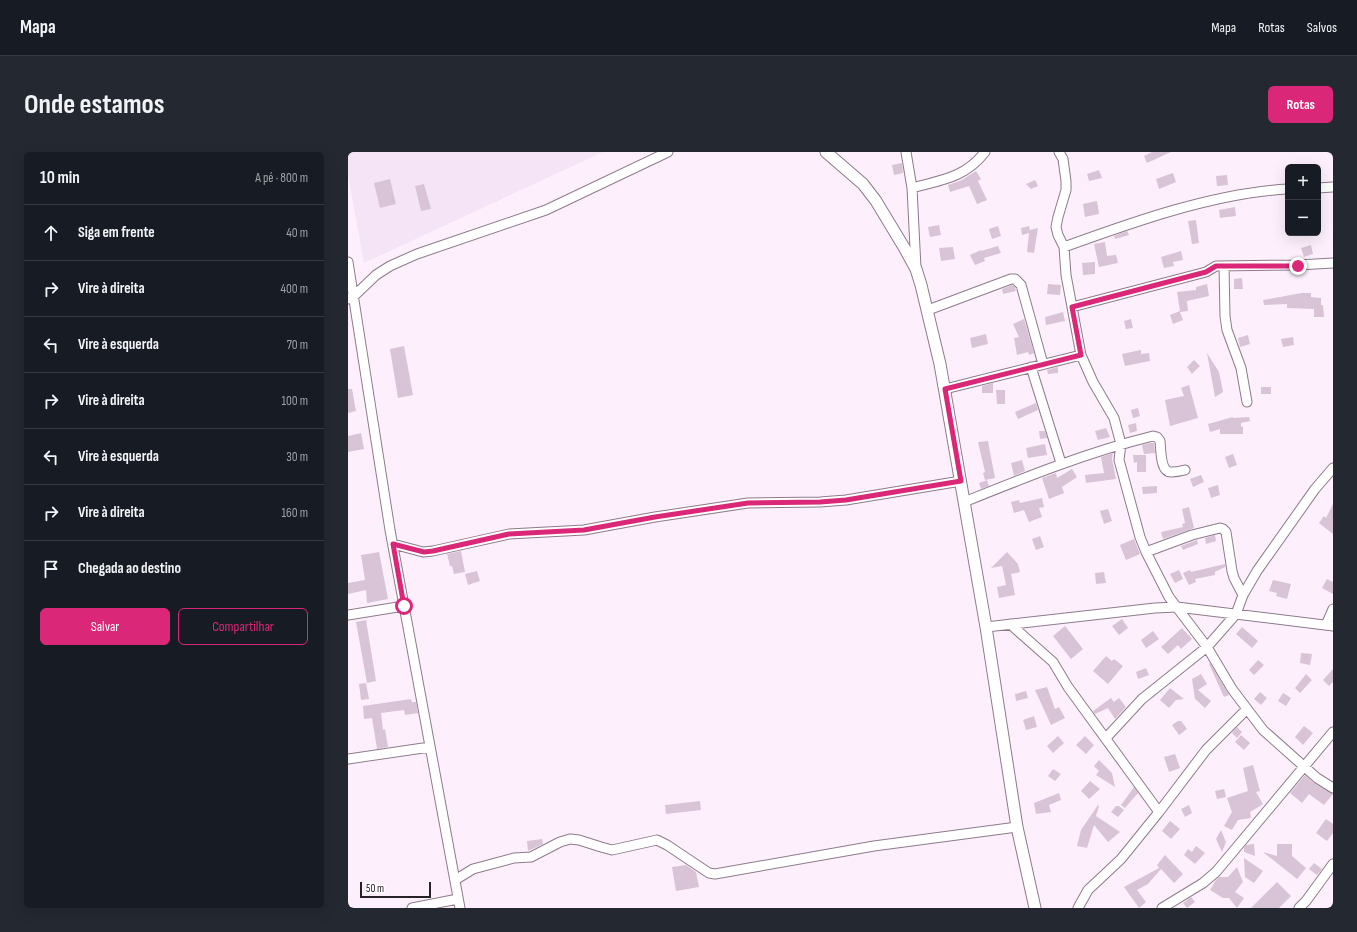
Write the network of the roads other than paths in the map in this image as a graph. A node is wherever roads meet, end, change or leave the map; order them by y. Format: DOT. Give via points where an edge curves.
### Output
graph roads {
  1 [pos="668,152"];
  2 [pos="826,152"];
  3 [pos="906,152"];
  4 [pos="985,152"];
  5 [pos="1059,152"];
  6 [pos="1333,187"];
  7 [pos="912,188"];
  8 [pos="1321,188"];
  9 [pos="1285,189"];
  10 [pos="1064,247"];
  11 [pos="348,262"];
  12 [pos="1333,263"];
  13 [pos="1224,266"];
  14 [pos="916,269"];
  15 [pos="351,298"];
  16 [pos="1072,307"];
  17 [pos="928,310"];
  18 [pos="1081,355"];
  19 [pos="1043,364"];
  20 [pos="1031,366"];
  21 [pos="945,389"];
  22 [pos="1247,402"];
  23 [pos="1121,444"];
  24 [pos="1061,463"];
  25 [pos="1333,468"];
  26 [pos="1185,470"];
  27 [pos="961,481"];
  28 [pos="964,502"];
  29 [pos="393,544"];
  30 [pos="1146,552"];
  31 [pos="1243,595"];
  32 [pos="404,606"];
  33 [pos="1177,607"];
  34 [pos="1333,609"];
  35 [pos="1236,614"];
  36 [pos="348,615"];
  37 [pos="1010,624"];
  38 [pos="1330,626"];
  39 [pos="986,627"];
  40 [pos="1207,647"];
  41 [pos="1247,709"];
  42 [pos="1333,732"];
  43 [pos="1106,738"];
  44 [pos="430,747"];
  45 [pos="348,759"];
  46 [pos="1304,765"];
  47 [pos="1333,788"];
  48 [pos="1159,812"];
  49 [pos="1017,827"];
  50 [pos="1333,864"];
  51 [pos="455,880"];
  52 [pos="459,903"];
  53 [pos="412,908"];
  54 [pos="1035,908"];
  55 [pos="1078,908"];
  56 [pos="1162,908"];
  57 [pos="1300,908"];
  1 -- 15 [label="street" via="546,210 417,254 390,266"];
  2 -- 14 [label="street" via="863,184 876,201"];
  3 -- 7 [label="street"];
  4 -- 7 [label="street" via="967,170 949,178"];
  5 -- 10 [label="street" via="1063,159 1066,190 1056,228"];
  6 -- 8 [label="street"];
  7 -- 14 [label="street"];
  9 -- 10 [label="street" via="1233,196 1189,207 1119,227"];
  10 -- 16 [label="street"];
  11 -- 15 [label="street"];
  12 -- 13 [label="street" via="1298,266"];
  13 -- 16 [label="street" via="1216,266 1206,272"];
  13 -- 22 [label="street" via="1227,330 1242,368"];
  14 -- 17 [label="street"];
  15 -- 29 [label="street"];
  16 -- 18 [label="street"];
  17 -- 19 [label="street" via="1015,279 1021,285"];
  17 -- 21 [label="street"];
  18 -- 19 [label="street"];
  18 -- 23 [label="street" via="1114,418"];
  19 -- 20 [label="street"];
  20 -- 21 [label="street"];
  20 -- 24 [label="street"];
  21 -- 27 [label="street"];
  23 -- 24 [label="street"];
  23 -- 26 [label="street" via="1157,437 1160,440 1163,467 1166,471"];
  23 -- 30 [label="street" via="1119,460"];
  24 -- 28 [label="street"];
  25 -- 31 [label="street" via="1270,552"];
  27 -- 28 [label="street"];
  27 -- 29 [label="street" via="846,500 748,503 584,530 509,534 424,552"];
  28 -- 39 [label="street"];
  29 -- 32 [label="street"];
  30 -- 31 [label="street" via="1192,535 1223,529 1226,532 1234,578"];
  30 -- 33 [label="street" via="1169,597"];
  31 -- 35 [label="street"];
  32 -- 36 [label="street"];
  32 -- 44 [label="street"];
  33 -- 35 [label="street"];
  33 -- 37 [label="street"];
  33 -- 40 [label="street"];
  34 -- 38 [label="street"];
  35 -- 38 [label="street"];
  35 -- 40 [label="street"];
  37 -- 39 [label="street"];
  37 -- 43 [label="street" via="1053,662"];
  39 -- 49 [label="street"];
  40 -- 41 [label="street"];
  40 -- 43 [label="street" via="1142,699"];
  41 -- 46 [label="street" via="1263,730"];
  41 -- 48 [label="street" via="1206,750"];
  42 -- 46 [label="street"];
  43 -- 48 [label="street"];
  44 -- 45 [label="street"];
  44 -- 51 [label="street"];
  46 -- 47 [label="street" via="1317,778"];
  46 -- 56 [label="street" via="1216,872"];
  48 -- 55 [label="street" via="1121,859 1088,890"];
  49 -- 51 [label="street" via="874,846 715,874 709,873 657,840 612,850 570,839 531,857 514,858 473,869"];
  49 -- 54 [label="street"];
  50 -- 57 [label="street"];
  51 -- 52 [label="street"];
  52 -- 53 [label="street"];
}
